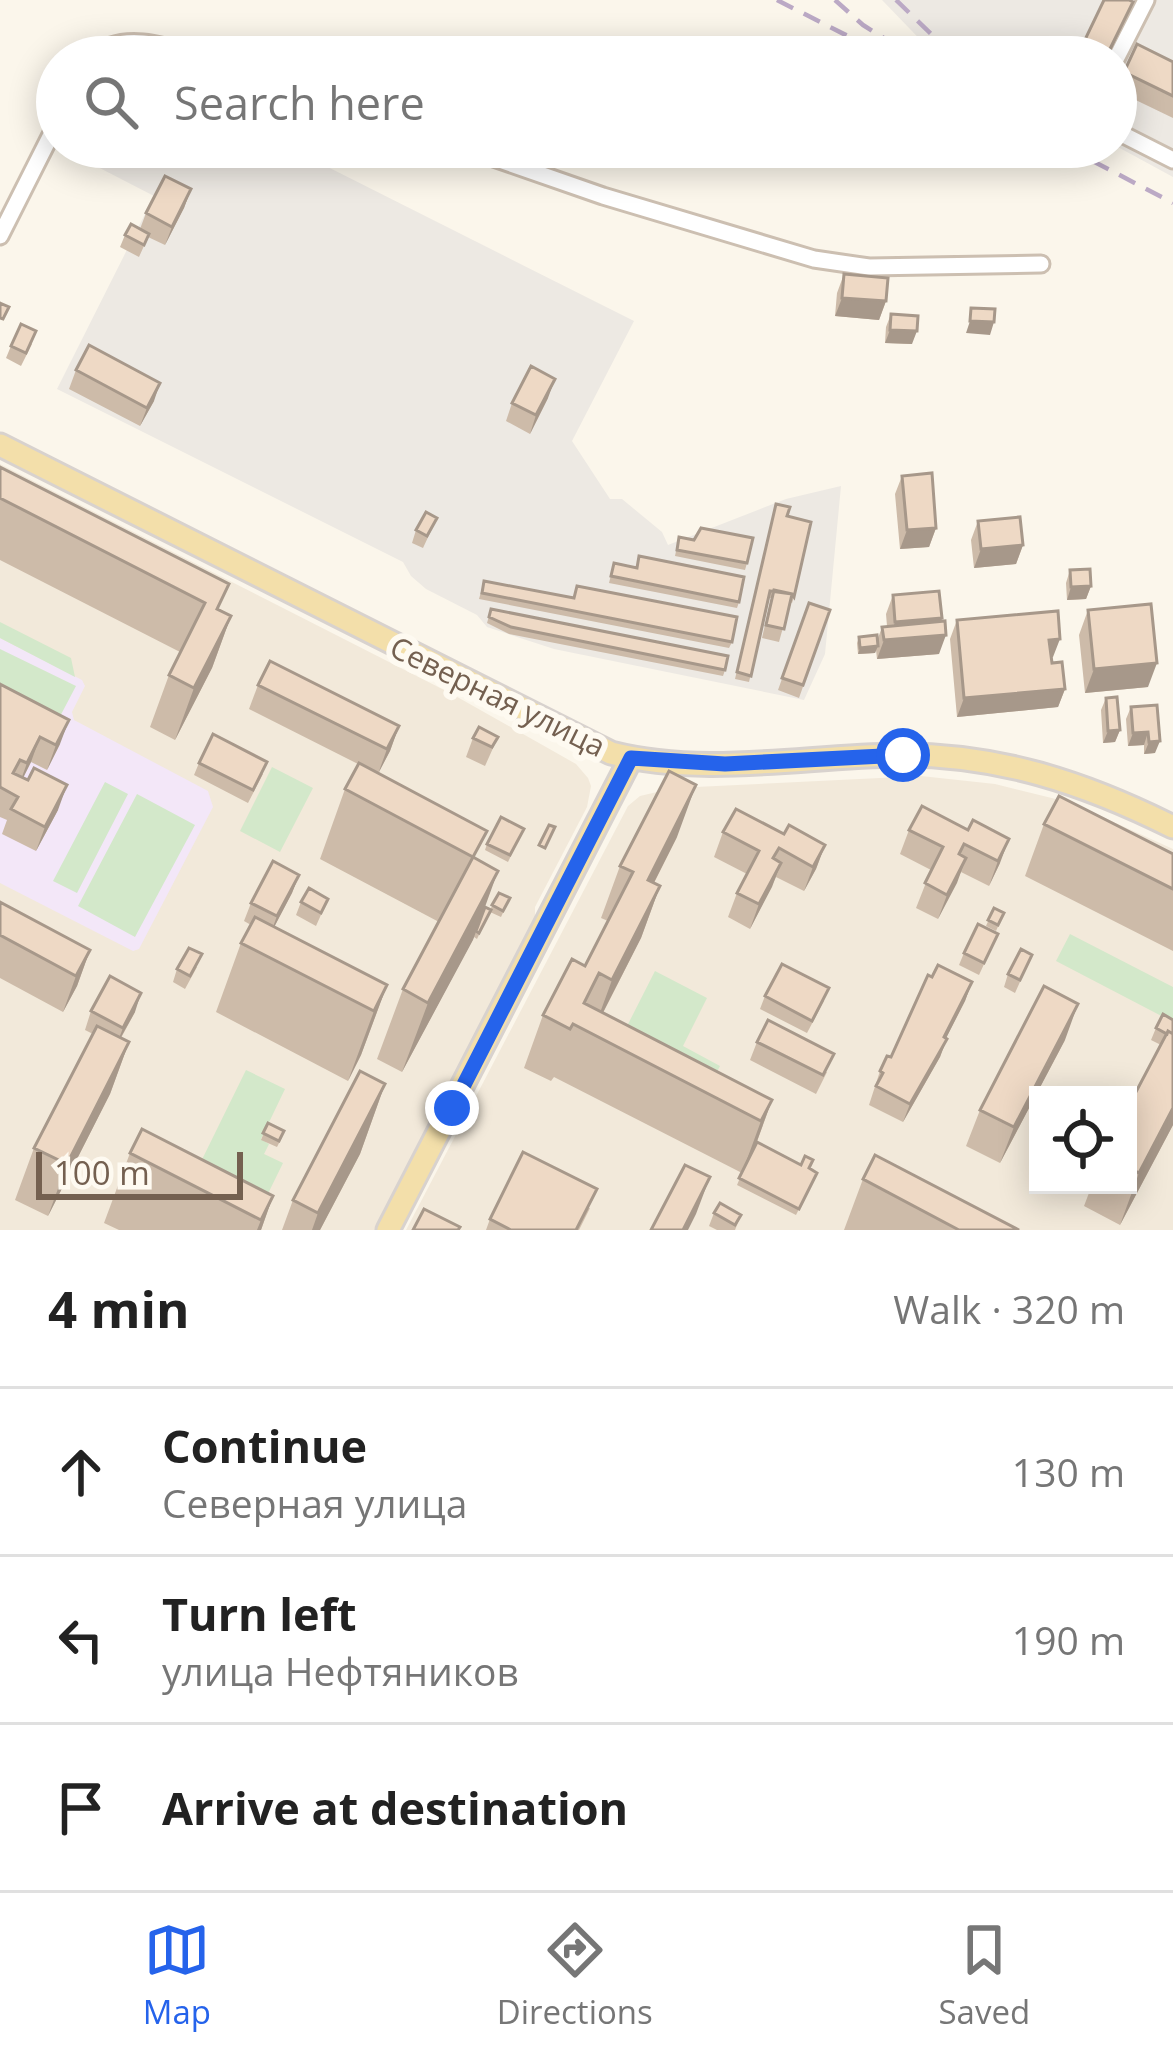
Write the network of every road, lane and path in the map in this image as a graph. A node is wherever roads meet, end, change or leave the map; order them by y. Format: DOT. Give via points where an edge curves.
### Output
graph roads {
  1 [pos="1146,0"];
  2 [pos="1128,36"];
  3 [pos="1137,142"];
  4 [pos="1173,160"];
  5 [pos="36,165"];
  6 [pos="522,168"];
  7 [pos="0,236"];
  8 [pos="1041,264"];
  9 [pos="0,445"];
  10 [pos="631,758"];
  11 [pos="1173,827"];
  12 [pos="388,1230"];
  1 -- 2 [label="street"];
  3 -- 4 [label="street"];
  5 -- 7 [label="street"];
  6 -- 8 [label="street" via="814,259 869,267"];
  9 -- 10 [label="main road, Северная улица" via="583,742"];
  10 -- 11 [label="main road, Северная улица" via="992,761 1082,785"];
  10 -- 12 [label="main road"];
}
